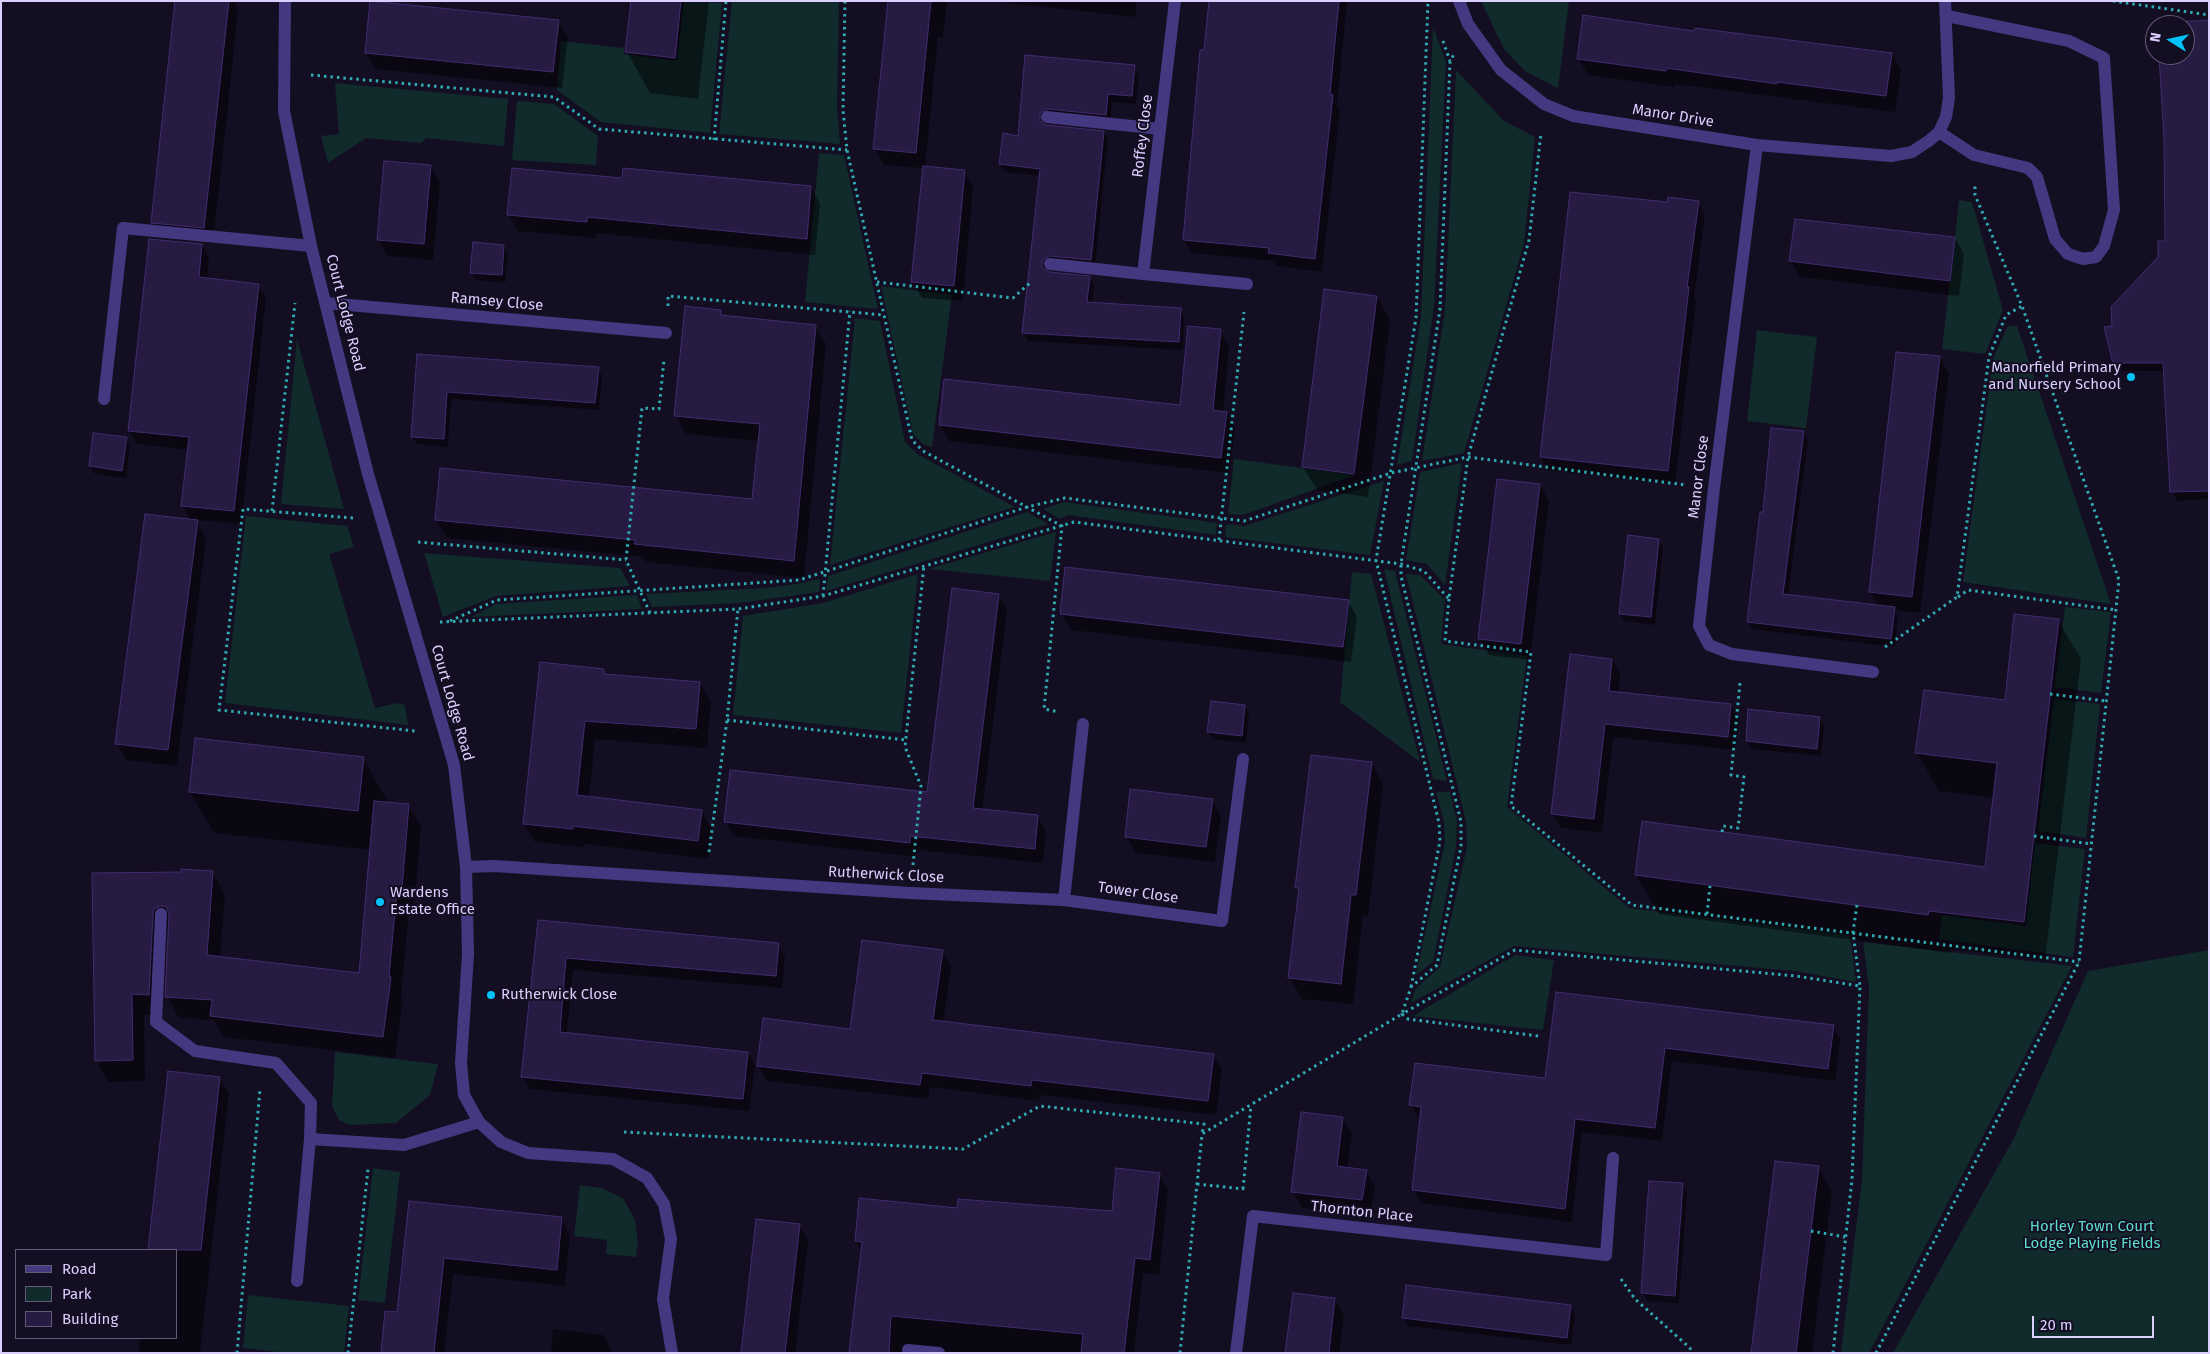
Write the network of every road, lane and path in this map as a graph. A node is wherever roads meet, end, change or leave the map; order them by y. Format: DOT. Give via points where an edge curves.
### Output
graph roads {
  1 [pos="285,1"];
  2 [pos="726,1"];
  3 [pos="845,1"];
  4 [pos="1175,1"];
  5 [pos="1428,1"];
  6 [pos="1459,1"];
  7 [pos="1945,1"];
  8 [pos="2113,1"];
  9 [pos="2209,15"];
  10 [pos="1946,16"];
  11 [pos="1468,24"];
  12 [pos="283,72"];
  13 [pos="1544,104"];
  14 [pos="1047,117"];
  15 [pos="1160,130"];
  16 [pos="1935,136"];
  17 [pos="714,140"];
  18 [pos="1758,145"];
  19 [pos="847,150"];
  20 [pos="1974,156"];
  21 [pos="311,246"];
  22 [pos="1050,264"];
  23 [pos="1143,274"];
  24 [pos="877,282"];
  25 [pos="1247,284"];
  26 [pos="326,303"];
  27 [pos="2022,306"];
  28 [pos="850,311"];
  29 [pos="884,315"];
  30 [pos="666,333"];
  31 [pos="104,399"];
  32 [pos="1468,457"];
  33 [pos="1416,466"];
  34 [pos="1391,473"];
  35 [pos="1714,488"];
  36 [pos="1028,508"];
  37 [pos="272,511"];
  38 [pos="1222,519"];
  39 [pos="381,520"];
  40 [pos="1062,526"];
  41 [pos="387,539"];
  42 [pos="1219,540"];
  43 [pos="626,560"];
  44 [pos="1376,560"];
  45 [pos="1401,564"];
  46 [pos="924,565"];
  47 [pos="825,573"];
  48 [pos="640,590"];
  49 [pos="823,596"];
  50 [pos="1957,597"];
  51 [pos="1449,599"];
  52 [pos="738,609"];
  53 [pos="2116,610"];
  54 [pos="650,613"];
  55 [pos="447,622"];
  56 [pos="412,623"];
  57 [pos="1743,655"];
  58 [pos="1873,672"];
  59 [pos="2050,694"];
  60 [pos="2106,701"];
  61 [pos="727,720"];
  62 [pos="1082,724"];
  63 [pos="444,734"];
  64 [pos="906,740"];
  65 [pos="1243,759"];
  66 [pos="1722,832"];
  67 [pos="2034,836"];
  68 [pos="2091,844"];
  69 [pos="466,867"];
  70 [pos="706,880"];
  71 [pos="1710,886"];
  72 [pos="910,893"];
  73 [pos="1064,900"];
  74 [pos="1857,905"];
  75 [pos="160,914"];
  76 [pos="1707,914"];
  77 [pos="1853,932"];
  78 [pos="2079,962"];
  79 [pos="1860,986"];
  80 [pos="1411,987"];
  81 [pos="1402,1014"];
  82 [pos="1538,1036"];
  83 [pos="262,1061"];
  84 [pos="1252,1104"];
  85 [pos="480,1122"];
  86 [pos="1202,1134"];
  87 [pos="310,1139"];
  88 [pos="371,1143"];
  89 [pos="1613,1158"];
  90 [pos="613,1160"];
  91 [pos="1243,1189"];
  92 [pos="1811,1231"];
  93 [pos="1845,1237"];
  94 [pos="1606,1255"];
  95 [pos="297,1281"];
  96 [pos="908,1350"];
  97 [pos="237,1353"];
  98 [pos="348,1353"];
  99 [pos="672,1353"];
  100 [pos="939,1353"];
  101 [pos="1180,1353"];
  102 [pos="1236,1353"];
  103 [pos="1691,1353"];
  104 [pos="1832,1353"];
  105 [pos="1876,1353"];
  1 -- 12 [label="street, Court Lodge Road"];
  2 -- 17 [label="path"];
  3 -- 19 [label="path" via="843,110"];
  4 -- 15 [label="street, Roffey Close"];
  5 -- 34 [label="path" via="1416,318"];
  6 -- 11 [label="street, Manor Drive"];
  7 -- 10 [label="street"];
  8 -- 9 [label="path"];
  10 -- 16 [label="street" via="1949,98 1946,117"];
  10 -- 20 [label="street" via="2068,41 2104,58 2114,210 2104,246 2096,257 2082,259 2068,254 2055,240 2037,177 2028,168"];
  11 -- 13 [label="street, Manor Drive" via="1502,70"];
  11 -- 33 [label="path" via="1450,62 1440,309"];
  12 -- 17 [label="path" via="554,97 599,129"];
  12 -- 21 [label="street, Court Lodge Road" via="284,111"];
  13 -- 18 [label="street, Manor Drive" via="1573,116"];
  13 -- 32 [label="path" via="1530,240"];
  14 -- 15 [label="street"];
  15 -- 23 [label="street, Roffey Close"];
  16 -- 18 [label="street, Manor Drive" via="1912,152 1891,156"];
  16 -- 20 [label="street"];
  17 -- 19 [label="path"];
  18 -- 35 [label="street, Manor Close"];
  19 -- 24 [label="path"];
  20 -- 27 [label="path" via="1975,195"];
  21 -- 26 [label="street, Court Lodge Road"];
  21 -- 31 [label="street" via="123,228"];
  22 -- 23 [label="street"];
  22 -- 24 [label="path" via="1013,298"];
  23 -- 25 [label="street"];
  24 -- 29 [label="path"];
  25 -- 38 [label="path"];
  26 -- 30 [label="street, Ramsey Close"];
  26 -- 37 [label="path" via="295,300"];
  26 -- 39 [label="street, Court Lodge Road"];
  27 -- 50 [label="path" via="2006,315 1989,357"];
  27 -- 53 [label="path" via="2119,580"];
  28 -- 29 [label="path"];
  28 -- 30 [label="path" via="668,296"];
  28 -- 47 [label="path"];
  29 -- 36 [label="path" via="912,440 924,451"];
  30 -- 43 [label="path" via="659,410 642,408"];
  32 -- 33 [label="path"];
  32 -- 35 [label="path"];
  32 -- 51 [label="path"];
  33 -- 34 [label="path"];
  33 -- 45 [label="path"];
  34 -- 38 [label="path" via="1244,521"];
  34 -- 44 [label="path"];
  35 -- 57 [label="street, Manor Close" via="1699,626 1709,644"];
  36 -- 38 [label="path" via="1065,498"];
  36 -- 40 [label="path"];
  36 -- 47 [label="path"];
  37 -- 39 [label="path"];
  37 -- 63 [label="path" via="243,509 219,710"];
  38 -- 42 [label="path"];
  39 -- 41 [label="street, Court Lodge Road"];
  40 -- 42 [label="path" via="1074,522"];
  40 -- 46 [label="path"];
  40 -- 62 [label="path" via="1044,710 1083,715"];
  41 -- 43 [label="path"];
  41 -- 56 [label="street, Court Lodge Road"];
  42 -- 44 [label="path"];
  43 -- 48 [label="path"];
  44 -- 45 [label="path"];
  44 -- 80 [label="path" via="1439,823 1440,841"];
  45 -- 51 [label="path" via="1424,571"];
  45 -- 80 [label="path" via="1401,576 1461,822 1461,846 1437,965"];
  46 -- 49 [label="path"];
  46 -- 64 [label="path"];
  47 -- 48 [label="path" via="765,584"];
  47 -- 49 [label="path"];
  48 -- 54 [label="path"];
  48 -- 55 [label="path" via="497,600"];
  49 -- 52 [label="path"];
  50 -- 53 [label="path" via="1968,590"];
  50 -- 58 [label="path" via="1875,654"];
  51 -- 76 [label="path" via="1445,641 1531,652 1510,806 1632,905"];
  52 -- 54 [label="path"];
  52 -- 61 [label="path"];
  53 -- 60 [label="path"];
  54 -- 55 [label="path"];
  55 -- 56 [label="path"];
  56 -- 63 [label="street, Court Lodge Road"];
  57 -- 58 [label="street, Manor Close"];
  57 -- 66 [label="path" via="1730,776 1744,777 1738,828 1723,826"];
  59 -- 60 [label="path"];
  60 -- 68 [label="path"];
  61 -- 64 [label="path"];
  61 -- 70 [label="path"];
  62 -- 73 [label="street"];
  63 -- 69 [label="street, Court Lodge Road" via="454,765"];
  64 -- 72 [label="path" via="905,747 921,786"];
  65 -- 73 [label="street, Tower Close" via="1222,921"];
  67 -- 68 [label="path"];
  68 -- 78 [label="path"];
  69 -- 70 [label="street, Rutherwick Close" via="494,866"];
  69 -- 85 [label="street, Court Lodge Road" via="468,954 461,1063 464,1096"];
  70 -- 72 [label="street, Rutherwick Close"];
  71 -- 76 [label="path"];
  72 -- 73 [label="street, Rutherwick Close"];
  74 -- 77 [label="path"];
  75 -- 83 [label="street" via="156,1022 195,1051"];
  76 -- 77 [label="path"];
  77 -- 78 [label="path"];
  77 -- 79 [label="path"];
  78 -- 105 [label="path"];
  79 -- 81 [label="path" via="1796,976 1515,950"];
  79 -- 93 [label="path" via="1852,1179"];
  80 -- 81 [label="path"];
  81 -- 82 [label="path" via="1408,1019"];
  81 -- 84 [label="path"];
  83 -- 87 [label="street" via="276,1063 312,1103"];
  83 -- 97 [label="path"];
  84 -- 86 [label="path"];
  84 -- 91 [label="path"];
  85 -- 88 [label="street" via="404,1145"];
  85 -- 90 [label="street, Court Lodge Road" via="501,1142 528,1153"];
  86 -- 90 [label="path" via="1204,1124 1040,1106 963,1149 616,1132"];
  86 -- 101 [label="path"];
  87 -- 88 [label="street"];
  87 -- 95 [label="street"];
  88 -- 98 [label="path"];
  89 -- 94 [label="street"];
  90 -- 99 [label="street, Court Lodge Road" via="647,1178 664,1204 671,1239 664,1299"];
  92 -- 93 [label="path"];
  93 -- 104 [label="path"];
  94 -- 102 [label="street, Thornton Place" via="1252,1216"];
  94 -- 103 [label="path" via="1635,1299 1690,1348"];
  96 -- 100 [label="street"];
}
